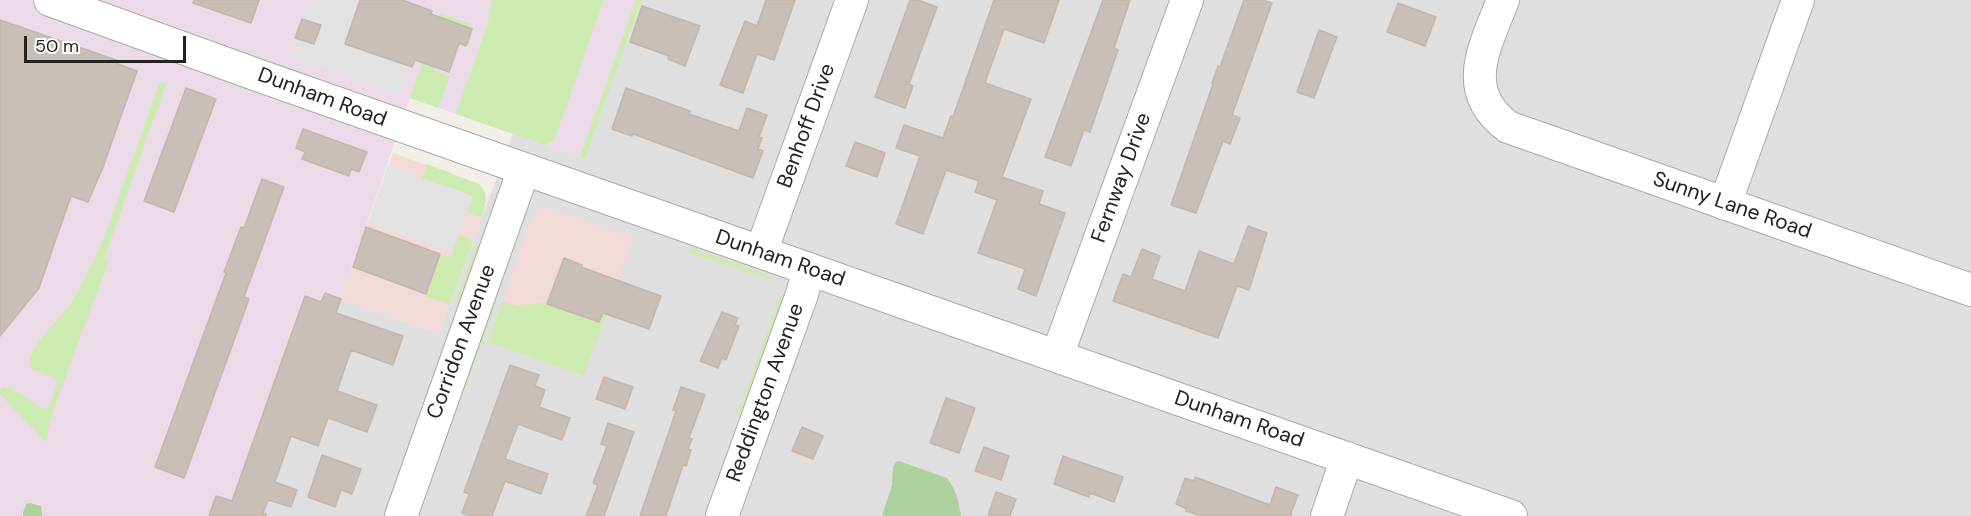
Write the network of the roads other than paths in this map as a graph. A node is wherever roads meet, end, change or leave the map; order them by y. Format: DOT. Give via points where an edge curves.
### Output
graph roads {
  1 [pos="50,0"];
  2 [pos="852,0"];
  3 [pos="1187,0"];
  4 [pos="1503,0"];
  5 [pos="1798,0"];
  6 [pos="524,169"];
  7 [pos="1725,204"];
  8 [pos="761,252"];
  9 [pos="809,269"];
  10 [pos="1971,290"];
  11 [pos="1057,356"];
  12 [pos="1347,458"];
  13 [pos="401,516"];
  14 [pos="722,516"];
  15 [pos="1327,516"];
  16 [pos="1511,516"];
  1 -- 6 [label="street, Dunham Road"];
  2 -- 8 [label="street, Benhoff Drive"];
  3 -- 11 [label="street, Fernway Drive"];
  4 -- 7 [label="street, Sunny Lane Road" via="1481,59 1479,77 1481,93 1495,117 1508,127"];
  5 -- 7 [label="street"];
  6 -- 8 [label="street, Dunham Road"];
  6 -- 13 [label="street, Corridon Avenue"];
  7 -- 10 [label="street, Sunny Lane Road"];
  8 -- 9 [label="street, Dunham Road"];
  9 -- 11 [label="street, Dunham Road"];
  9 -- 14 [label="street, Reddington Avenue"];
  11 -- 12 [label="street, Dunham Road"];
  12 -- 15 [label="street"];
  12 -- 16 [label="street, Dunham Road"];
}
